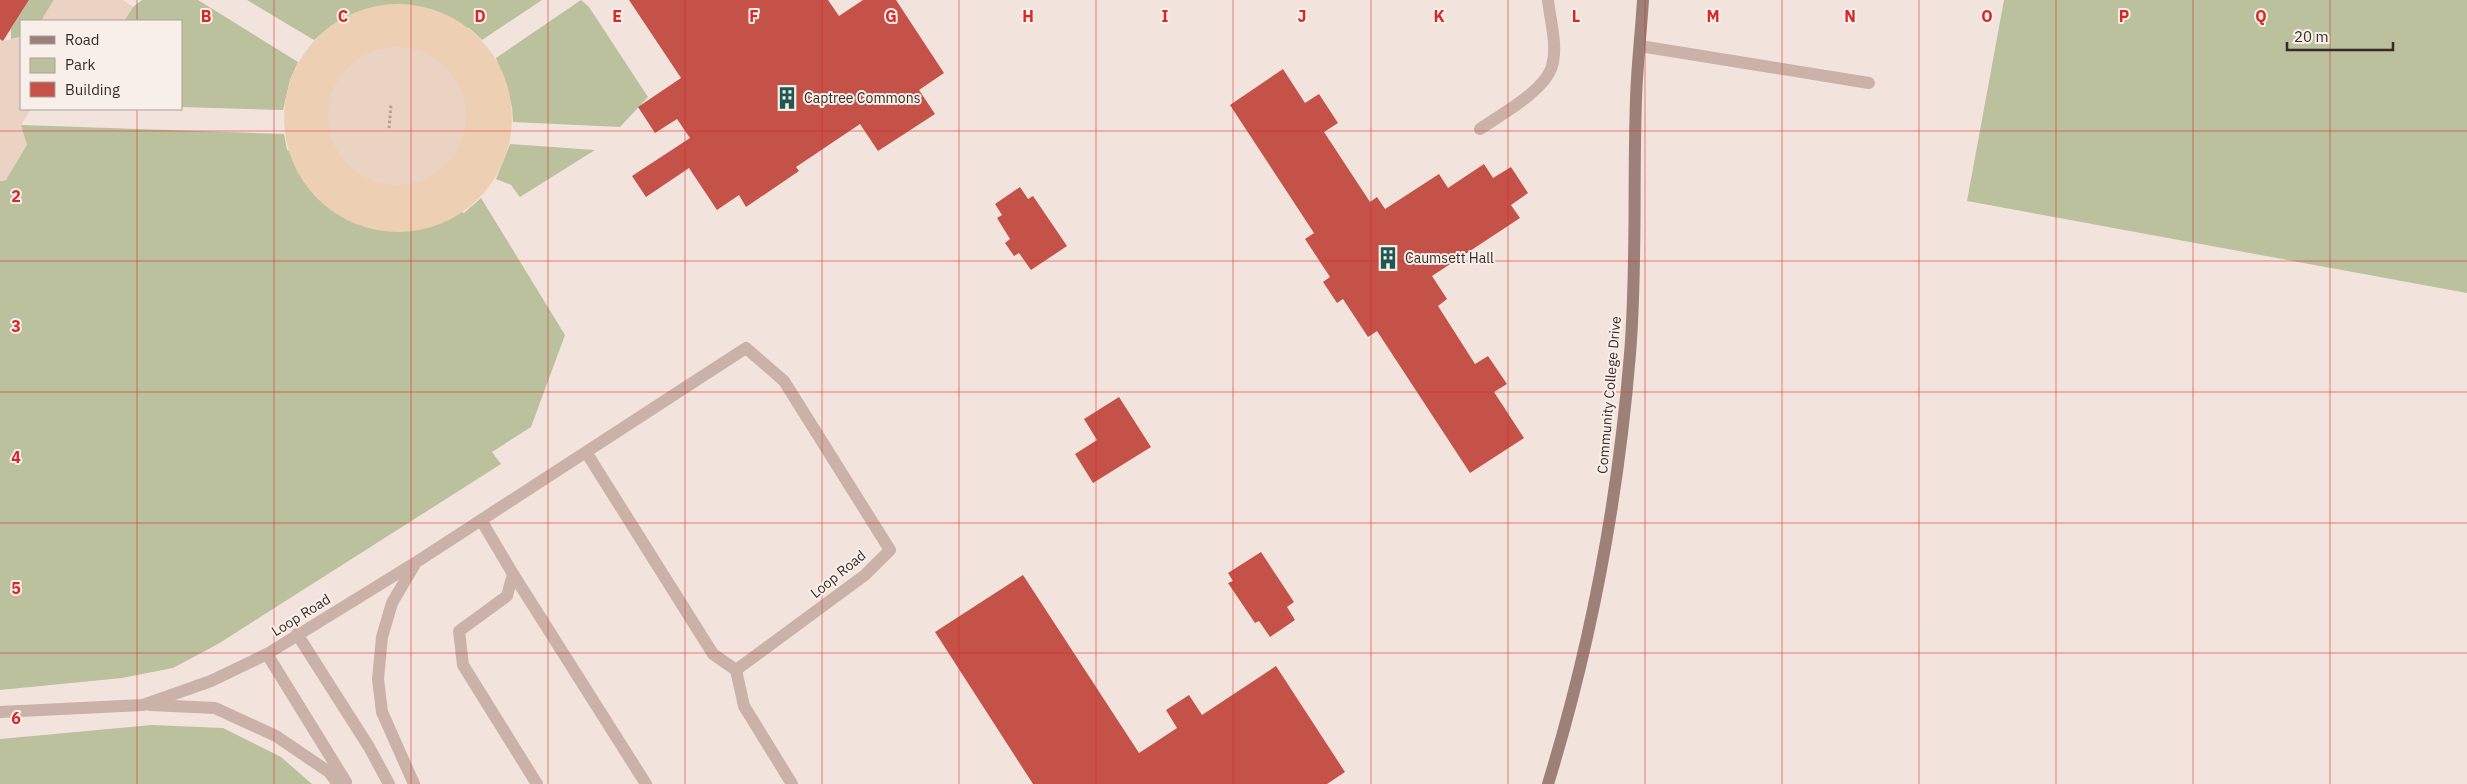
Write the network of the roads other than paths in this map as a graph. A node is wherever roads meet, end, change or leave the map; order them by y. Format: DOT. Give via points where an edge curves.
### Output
graph roads {
  1 [pos="1548,0"];
  2 [pos="1643,0"];
  3 [pos="1640,46"];
  4 [pos="1869,83"];
  5 [pos="1480,130"];
  6 [pos="586,452"];
  7 [pos="481,520"];
  8 [pos="418,561"];
  9 [pos="513,574"];
  10 [pos="297,634"];
  11 [pos="267,654"];
  12 [pos="736,670"];
  13 [pos="142,705"];
  14 [pos="0,712"];
  15 [pos="338,784"];
  16 [pos="347,784"];
  17 [pos="389,784"];
  18 [pos="414,784"];
  19 [pos="537,784"];
  20 [pos="646,784"];
  21 [pos="792,784"];
  22 [pos="1548,784"];
  1 -- 5 [label="lane" via="1554,53 1552,68 1541,86"];
  2 -- 3 [label="main road, Community College Drive"];
  3 -- 4 [label="lane"];
  3 -- 22 [label="main road, Community College Drive" via="1630,345 1616,483 1593,616"];
  6 -- 7 [label="lane, Loop Road"];
  6 -- 12 [label="lane" via="713,654"];
  6 -- 12 [label="lane, Loop Road" via="746,348 784,381 890,550 865,575"];
  7 -- 8 [label="lane, Loop Road"];
  7 -- 9 [label="lane"];
  8 -- 10 [label="lane, Loop Road"];
  8 -- 18 [label="lane" via="392,603 382,637 378,679 382,712"];
  9 -- 19 [label="lane" via="507,596 459,631 463,664"];
  9 -- 20 [label="lane"];
  10 -- 11 [label="lane, Loop Road"];
  10 -- 17 [label="lane"];
  11 -- 13 [label="lane, Loop Road" via="211,681"];
  11 -- 16 [label="lane"];
  12 -- 21 [label="lane" via="744,706"];
  13 -- 14 [label="lane, Loop Road"];
  13 -- 15 [label="lane" via="215,708 276,736 329,772"];
}
